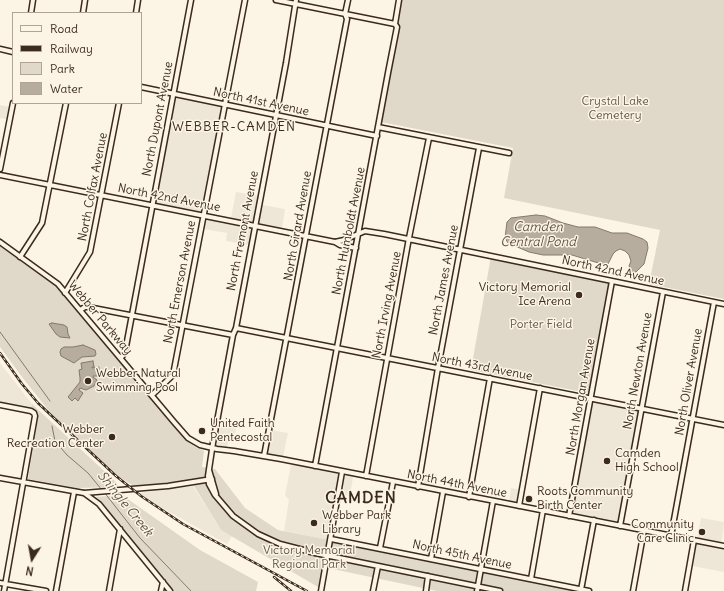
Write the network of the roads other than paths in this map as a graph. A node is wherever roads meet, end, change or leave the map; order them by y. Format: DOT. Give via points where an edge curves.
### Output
graph roads {
  1 [pos="33,0"];
  2 [pos="85,0"];
  3 [pos="138,0"];
  4 [pos="191,0"];
  5 [pos="245,0"];
  6 [pos="276,0"];
  7 [pos="348,0"];
  8 [pos="399,0"];
  9 [pos="296,2"];
  10 [pos="30,12"];
  11 [pos="83,12"];
  12 [pos="136,12"];
  13 [pos="345,14"];
  14 [pos="395,24"];
  15 [pos="0,49"];
  16 [pos="12,52"];
  17 [pos="142,87"];
  18 [pos="173,94"];
  19 [pos="13,104"];
  20 [pos="66,104"];
  21 [pos="119,104"];
  22 [pos="225,104"];
  23 [pos="276,115"];
  24 [pos="326,125"];
  25 [pos="378,127"];
  26 [pos="377,136"];
  27 [pos="429,138"];
  28 [pos="479,148"];
  29 [pos="509,153"];
  30 [pos="0,170"];
  31 [pos="0,175"];
  32 [pos="50,185"];
  33 [pos="102,195"];
  34 [pos="152,205"];
  35 [pos="203,215"];
  36 [pos="255,226"];
  37 [pos="359,233"];
  38 [pos="306,236"];
  39 [pos="409,239"];
  40 [pos="0,242"];
  41 [pos="335,242"];
  42 [pos="356,248"];
  43 [pos="460,250"];
  44 [pos="20,257"];
  45 [pos="612,281"];
  46 [pos="663,292"];
  47 [pos="65,293"];
  48 [pos="714,302"];
  49 [pos="724,304"];
  50 [pos="80,310"];
  51 [pos="132,316"];
  52 [pos="183,325"];
  53 [pos="236,328"];
  54 [pos="233,335"];
  55 [pos="287,338"];
  56 [pos="336,348"];
  57 [pos="120,358"];
  58 [pos="387,358"];
  59 [pos="438,368"];
  60 [pos="490,378"];
  61 [pos="540,388"];
  62 [pos="152,395"];
  63 [pos="591,399"];
  64 [pos="0,405"];
  65 [pos="642,409"];
  66 [pos="692,419"];
  67 [pos="724,425"];
  68 [pos="188,438"];
  69 [pos="212,448"];
  70 [pos="264,456"];
  71 [pos="315,466"];
  72 [pos="342,472"];
  73 [pos="366,476"];
  74 [pos="0,478"];
  75 [pos="210,480"];
  76 [pos="23,482"];
  77 [pos="393,482"];
  78 [pos="418,486"];
  79 [pos="74,492"];
  80 [pos="443,492"];
  81 [pos="84,493"];
  82 [pos="468,497"];
  83 [pos="493,501"];
  84 [pos="520,506"];
  85 [pos="543,510"];
  86 [pos="569,516"];
  87 [pos="594,520"];
  88 [pos="620,526"];
  89 [pos="120,529"];
  90 [pos="644,530"];
  91 [pos="671,536"];
  92 [pos="331,538"];
  93 [pos="694,540"];
  94 [pos="724,546"];
  95 [pos="380,548"];
  96 [pos="328,555"];
  97 [pos="431,559"];
  98 [pos="378,566"];
  99 [pos="481,569"];
  100 [pos="428,576"];
  101 [pos="531,579"];
  102 [pos="163,582"];
  103 [pos="2,584"];
  104 [pos="478,589"];
  105 [pos="581,590"];
  106 [pos="4,591"];
  107 [pos="46,591"];
  108 [pos="56,591"];
  109 [pos="109,591"];
  110 [pos="161,591"];
  111 [pos="170,591"];
  112 [pos="321,591"];
  113 [pos="373,591"];
  114 [pos="426,591"];
  115 [pos="500,591"];
  116 [pos="589,591"];
  117 [pos="634,591"];
  118 [pos="685,591"];
  1 -- 10 [label="street"];
  2 -- 11 [label="street"];
  3 -- 12 [label="street"];
  4 -- 18 [label="street, North Dupont Avenue"];
  5 -- 22 [label="street, North Emerson Avenue"];
  6 -- 9 [label="street"];
  7 -- 13 [label="street, North Girard Avenue"];
  8 -- 14 [label="street, North Humboldt Avenue"];
  9 -- 13 [label="street"];
  9 -- 23 [label="street, North Fremont Avenue"];
  13 -- 14 [label="street"];
  13 -- 24 [label="street, North Girard Avenue" via="347,19"];
  14 -- 25 [label="street, North Humboldt Avenue" via="397,27"];
  15 -- 16 [label="street"];
  17 -- 18 [label="street, North 41st Avenue"];
  18 -- 22 [label="street, North 41st Avenue"];
  18 -- 34 [label="street, North Dupont Avenue"];
  19 -- 30 [label="street"];
  20 -- 32 [label="street"];
  21 -- 33 [label="street, North Colfax Avenue"];
  22 -- 23 [label="street, North 41st Avenue"];
  22 -- 35 [label="street, North Emerson Avenue"];
  23 -- 24 [label="street, North 41st Avenue"];
  23 -- 36 [label="street, North Fremont Avenue"];
  24 -- 26 [label="street, North 41st Avenue"];
  24 -- 38 [label="street, North Girard Avenue"];
  25 -- 26 [label="street, North Humboldt Avenue"];
  25 -- 27 [label="street"];
  26 -- 37 [label="street, North Humboldt Avenue"];
  27 -- 28 [label="street"];
  27 -- 39 [label="street, North Irving Avenue"];
  28 -- 29 [label="street"];
  28 -- 43 [label="street, North James Avenue"];
  31 -- 32 [label="street, North 42nd Avenue"];
  32 -- 33 [label="street, North 42nd Avenue"];
  32 -- 44 [label="street" via="42,223"];
  33 -- 34 [label="street, North 42nd Avenue"];
  33 -- 47 [label="street, North Colfax Avenue" via="90,252"];
  34 -- 35 [label="street, North 42nd Avenue"];
  34 -- 51 [label="street, North Dupont Avenue"];
  35 -- 36 [label="street, North 42nd Avenue"];
  35 -- 52 [label="street, North Emerson Avenue"];
  36 -- 38 [label="street, North 42nd Avenue"];
  36 -- 53 [label="street, North Fremont Avenue"];
  37 -- 39 [label="street, North 42nd Avenue" via="369,232"];
  37 -- 41 [label="street, North 42nd Avenue"];
  37 -- 42 [label="street, North Humboldt Avenue"];
  38 -- 41 [label="street, North 42nd Avenue"];
  38 -- 55 [label="street, North Girard Avenue"];
  39 -- 43 [label="street, North 42nd Avenue"];
  39 -- 58 [label="street, North Irving Avenue"];
  40 -- 44 [label="street, Webber Parkway"];
  41 -- 42 [label="street, North 42nd Avenue"];
  42 -- 56 [label="street, North Humboldt Avenue"];
  43 -- 45 [label="street, North 42nd Avenue"];
  43 -- 59 [label="street, North James Avenue"];
  44 -- 47 [label="street, Webber Parkway" via="52,280"];
  45 -- 46 [label="street, North 42nd Avenue"];
  45 -- 63 [label="street, North Morgan Avenue"];
  46 -- 48 [label="street, North 42nd Avenue"];
  46 -- 65 [label="street, North Newton Avenue"];
  47 -- 50 [label="street, Webber Parkway"];
  48 -- 49 [label="street, North 42nd Avenue"];
  48 -- 66 [label="street, North Oliver Avenue"];
  50 -- 51 [label="street" via="88,307"];
  50 -- 57 [label="street, Webber Parkway"];
  51 -- 52 [label="street"];
  51 -- 57 [label="street, North Dupont Avenue" via="125,352"];
  52 -- 54 [label="street"];
  52 -- 62 [label="street, North Emerson Avenue" via="173,375"];
  53 -- 54 [label="street, North Fremont Avenue"];
  53 -- 55 [label="street, North 43rd Avenue"];
  54 -- 69 [label="street, North Fremont Avenue"];
  55 -- 56 [label="street, North 43rd Avenue"];
  55 -- 70 [label="street, North Girard Avenue"];
  56 -- 58 [label="street, North 43rd Avenue"];
  56 -- 71 [label="street, North Humboldt Avenue"];
  57 -- 62 [label="street, Webber Parkway"];
  58 -- 59 [label="street, North 43rd Avenue"];
  58 -- 73 [label="street, North Irving Avenue"];
  59 -- 60 [label="street, North 43rd Avenue"];
  59 -- 78 [label="street, North James Avenue"];
  60 -- 61 [label="street, North 43rd Avenue"];
  60 -- 82 [label="street"];
  61 -- 63 [label="street, North 43rd Avenue"];
  61 -- 84 [label="street"];
  62 -- 68 [label="street, Webber Parkway"];
  63 -- 65 [label="street, North 43rd Avenue"];
  63 -- 86 [label="street, North Morgan Avenue"];
  64 -- 76 [label="street" via="31,411 35,416"];
  65 -- 66 [label="street, North 43rd Avenue"];
  65 -- 88 [label="street, North Newton Avenue"];
  66 -- 67 [label="street, North 43rd Avenue"];
  66 -- 91 [label="street, North Oliver Avenue"];
  68 -- 69 [label="street, North 44th Avenue"];
  69 -- 70 [label="street, North 44th Avenue"];
  69 -- 75 [label="street, North Fremont Avenue"];
  70 -- 71 [label="street, North 44th Avenue"];
  71 -- 72 [label="street, North 44th Avenue"];
  72 -- 73 [label="street, North 44th Avenue"];
  72 -- 92 [label="street"];
  73 -- 77 [label="street, North 44th Avenue"];
  74 -- 76 [label="street"];
  75 -- 81 [label="street"];
  75 -- 96 [label="street" via="212,490 232,516 258,534 280,544"];
  76 -- 79 [label="street"];
  76 -- 103 [label="street"];
  77 -- 78 [label="street, North 44th Avenue"];
  77 -- 95 [label="street"];
  78 -- 80 [label="street, North 44th Avenue"];
  79 -- 81 [label="street"];
  79 -- 108 [label="street"];
  80 -- 82 [label="street, North 44th Avenue"];
  80 -- 97 [label="street"];
  81 -- 89 [label="street" via="98,504"];
  82 -- 83 [label="street, North 44th Avenue"];
  83 -- 84 [label="street, North 44th Avenue"];
  83 -- 99 [label="street"];
  84 -- 85 [label="street, North 44th Avenue"];
  85 -- 86 [label="street, North 44th Avenue"];
  85 -- 101 [label="street"];
  86 -- 87 [label="street, North 44th Avenue"];
  87 -- 88 [label="street, North 44th Avenue"];
  87 -- 105 [label="street"];
  88 -- 90 [label="street, North 44th Avenue"];
  89 -- 102 [label="street"];
  89 -- 109 [label="street"];
  90 -- 91 [label="street, North 44th Avenue"];
  90 -- 117 [label="street"];
  91 -- 93 [label="street, North 44th Avenue"];
  92 -- 95 [label="street, North 45th Avenue"];
  92 -- 96 [label="street"];
  93 -- 94 [label="street, North 44th Avenue"];
  93 -- 118 [label="street"];
  95 -- 97 [label="street, North 45th Avenue"];
  96 -- 98 [label="street"];
  96 -- 112 [label="street"];
  97 -- 99 [label="street, North 45th Avenue"];
  98 -- 100 [label="street"];
  98 -- 113 [label="street"];
  99 -- 101 [label="street, North 45th Avenue"];
  99 -- 104 [label="street"];
  100 -- 104 [label="street"];
  100 -- 114 [label="street"];
  101 -- 105 [label="street, North 45th Avenue"];
  102 -- 110 [label="street"];
  102 -- 111 [label="street"];
  103 -- 106 [label="street"];
  103 -- 107 [label="street"];
  104 -- 115 [label="street"];
  105 -- 116 [label="street, North 45th Avenue"];
}
